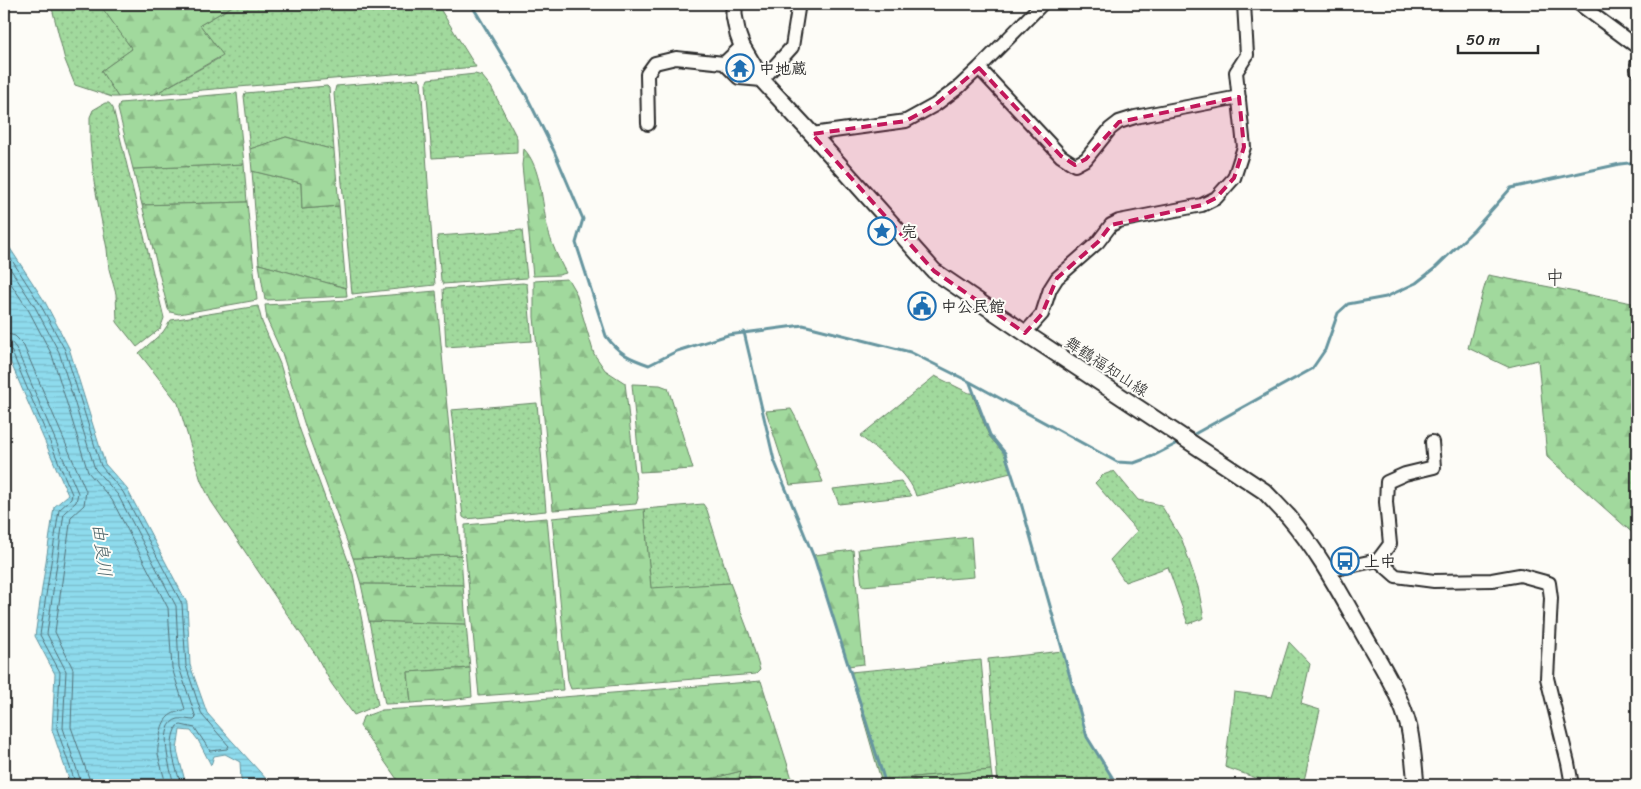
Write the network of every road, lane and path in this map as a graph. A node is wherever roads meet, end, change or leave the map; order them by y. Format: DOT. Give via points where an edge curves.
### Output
graph roads {
  1 [pos="734,4"];
  2 [pos="800,4"];
  3 [pos="1042,4"];
  4 [pos="1244,4"];
  5 [pos="1579,4"];
  6 [pos="742,46"];
  7 [pos="1637,47"];
  8 [pos="724,63"];
  9 [pos="1637,64"];
  10 [pos="979,68"];
  11 [pos="1637,70"];
  12 [pos="762,80"];
  13 [pos="1239,97"];
  14 [pos="648,124"];
  15 [pos="812,134"];
  16 [pos="1025,333"];
  17 [pos="1432,442"];
  18 [pos="1378,560"];
  19 [pos="1327,571"];
  20 [pos="1416,785"];
  21 [pos="1572,785"];
  1 -- 6 [label="main road, 舞鶴福知山線"];
  2 -- 12 [label="street" via="792,46"];
  3 -- 10 [label="street"];
  4 -- 13 [label="street" via="1247,55 1236,72"];
  5 -- 7 [label="street"];
  6 -- 8 [label="street"];
  6 -- 12 [label="main road, 舞鶴福知山線"];
  8 -- 12 [label="street" via="739,78"];
  8 -- 14 [label="street" via="676,58 656,63 647,74"];
  9 -- 11 [label="street"];
  10 -- 13 [label="street" via="1061,156 1075,165 1086,159 1119,122"];
  10 -- 15 [label="street" via="935,105 906,121"];
  12 -- 15 [label="main road, 舞鶴福知山線"];
  13 -- 16 [label="street" via="1244,147 1234,178 1216,198 1202,205 1111,225 1098,242 1057,278 1042,314"];
  15 -- 16 [label="main road, 舞鶴福知山線" via="934,271"];
  16 -- 19 [label="main road, 舞鶴福知山線" via="1264,491 1289,517"];
  17 -- 18 [label="street" via="1434,467 1387,482 1390,544"];
  18 -- 19 [label="street"];
  18 -- 21 [label="street" via="1396,576 1492,580 1520,575 1549,583 1546,678"];
  19 -- 20 [label="main road, 舞鶴福知山線" via="1389,677 1401,704 1409,728"];
}
